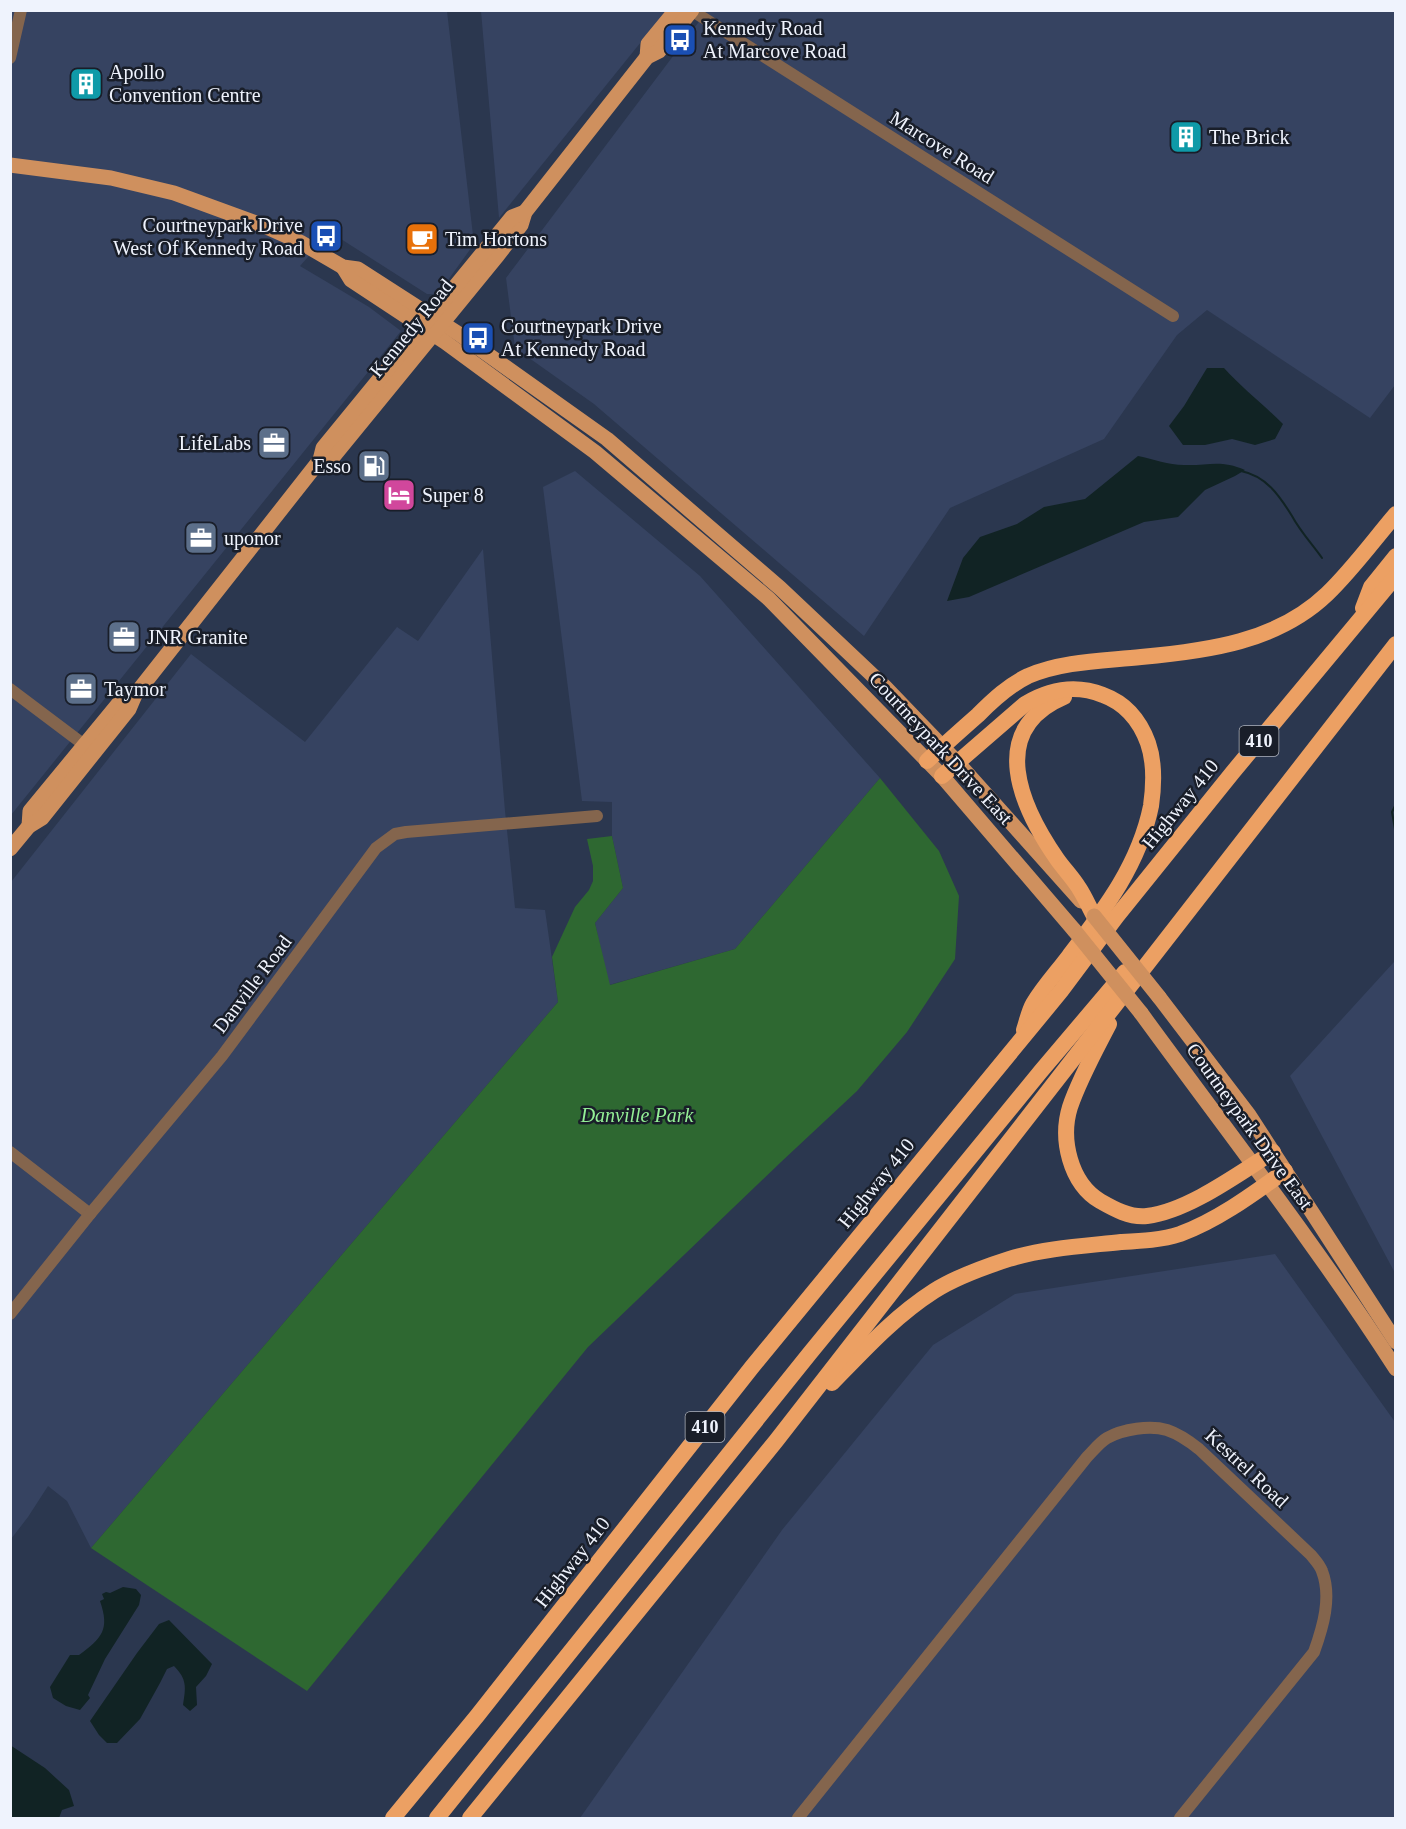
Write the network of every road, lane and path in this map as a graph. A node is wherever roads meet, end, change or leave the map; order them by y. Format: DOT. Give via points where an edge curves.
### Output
graph roads {
  1 [pos="21,10"];
  2 [pos="676,10"];
  3 [pos="691,11"];
  4 [pos="647,57"];
  5 [pos="10,58"];
  6 [pos="10,165"];
  7 [pos="1173,316"];
  8 [pos="432,325"];
  9 [pos="1395,514"];
  10 [pos="1395,556"];
  11 [pos="1395,576"];
  12 [pos="1356,624"];
  13 [pos="1395,644"];
  14 [pos="1380,664"];
  15 [pos="10,689"];
  16 [pos="1103,695"];
  17 [pos="943,746"];
  18 [pos="89,749"];
  19 [pos="927,761"];
  20 [pos="957,762"];
  21 [pos="942,776"];
  22 [pos="597,816"];
  23 [pos="10,849"];
  24 [pos="1203,891"];
  25 [pos="1094,916"];
  26 [pos="1021,1039"];
  27 [pos="10,1152"];
  28 [pos="1273,1152"];
  29 [pos="1254,1164"];
  30 [pos="1285,1171"];
  31 [pos="1267,1184"];
  32 [pos="90,1214"];
  33 [pos="10,1314"];
  34 [pos="1395,1342"];
  35 [pos="1395,1369"];
  36 [pos="776,1441"];
  37 [pos="393,1818"];
  38 [pos="437,1818"];
  39 [pos="470,1818"];
  40 [pos="798,1818"];
  41 [pos="1180,1818"];
  1 -- 5 [label="street"];
  2 -- 4 [label="main road, Kennedy Road" via="648,44"];
  3 -- 4 [label="main road, Kennedy Road" via="659,51"];
  3 -- 7 [label="street, Marcove Road"];
  4 -- 8 [label="main road, Kennedy Road" via="525,212 512,217"];
  6 -- 8 [label="main road, Courtneypark Drive East" via="111,178 174,193 264,226 343,267 358,269"];
  8 -- 17 [label="main road, Courtneypark Drive East" via="469,340 615,447 780,588"];
  8 -- 18 [label="main road, Kennedy Road" via="323,448 320,460 135,695 129,710"];
  8 -- 19 [label="main road, Courtneypark Drive East" via="595,452 769,600"];
  9 -- 17 [label="highway" via="1326,596 1278,627 1236,643 1072,664 1028,676 997,697"];
  10 -- 12 [label="highway" via="1371,587"];
  11 -- 12 [label="highway, Highway 410 / 410"];
  12 -- 26 [label="highway, Highway 410 / 410"];
  13 -- 14 [label="highway, 410"];
  14 -- 24 [label="highway, 410"];
  14 -- 38 [label="highway" via="1041,1071"];
  15 -- 18 [label="street"];
  16 -- 20 [label="highway" via="1071,688 1036,697"];
  16 -- 25 [label="highway" via="1066,696 1048,704 1027,725 1017,753 1018,778 1028,807"];
  16 -- 26 [label="highway" via="1127,709 1151,751 1154,777 1148,819 1127,873 1033,1005"];
  17 -- 19 [label="highway"];
  17 -- 20 [label="main road, Courtneypark Drive East"];
  18 -- 23 [label="main road, Kennedy Road" via="42,818 29,826"];
  19 -- 21 [label="main road, Courtneypark Drive East"];
  20 -- 21 [label="highway"];
  20 -- 25 [label="main road, Courtneypark Drive East"];
  21 -- 29 [label="main road, Courtneypark Drive East, bridge" via="1141,1013"];
  22 -- 32 [label="street, Danville Road" via="405,832 394,834 376,848 222,1056"];
  24 -- 29 [label="highway" via="1158,961 1110,1022 1070,1108 1066,1142 1075,1174 1093,1197 1118,1212 1145,1216 1179,1208"];
  24 -- 36 [label="highway, 410"];
  25 -- 28 [label="main road, Courtneypark Drive East, bridge" via="1249,1115"];
  26 -- 37 [label="highway, Highway 410 / 410" via="752,1367"];
  27 -- 32 [label="street"];
  28 -- 29 [label="highway"];
  28 -- 30 [label="main road, Courtneypark Drive East"];
  29 -- 31 [label="main road, Courtneypark Drive East"];
  30 -- 31 [label="highway"];
  30 -- 34 [label="main road, Courtneypark Drive East"];
  31 -- 35 [label="main road, Courtneypark Drive East" via="1354,1304"];
  31 -- 36 [label="highway" via="1215,1217 1179,1234 1010,1258 933,1291 885,1328"];
  32 -- 33 [label="street, Danville Road"];
  36 -- 39 [label="highway, 410"];
  40 -- 41 [label="street, Kestrel Road" via="1087,1457 1107,1438 1147,1429 1165,1429 1199,1449 1311,1555 1322,1570 1325,1589 1326,1608 1314,1652"];
}
